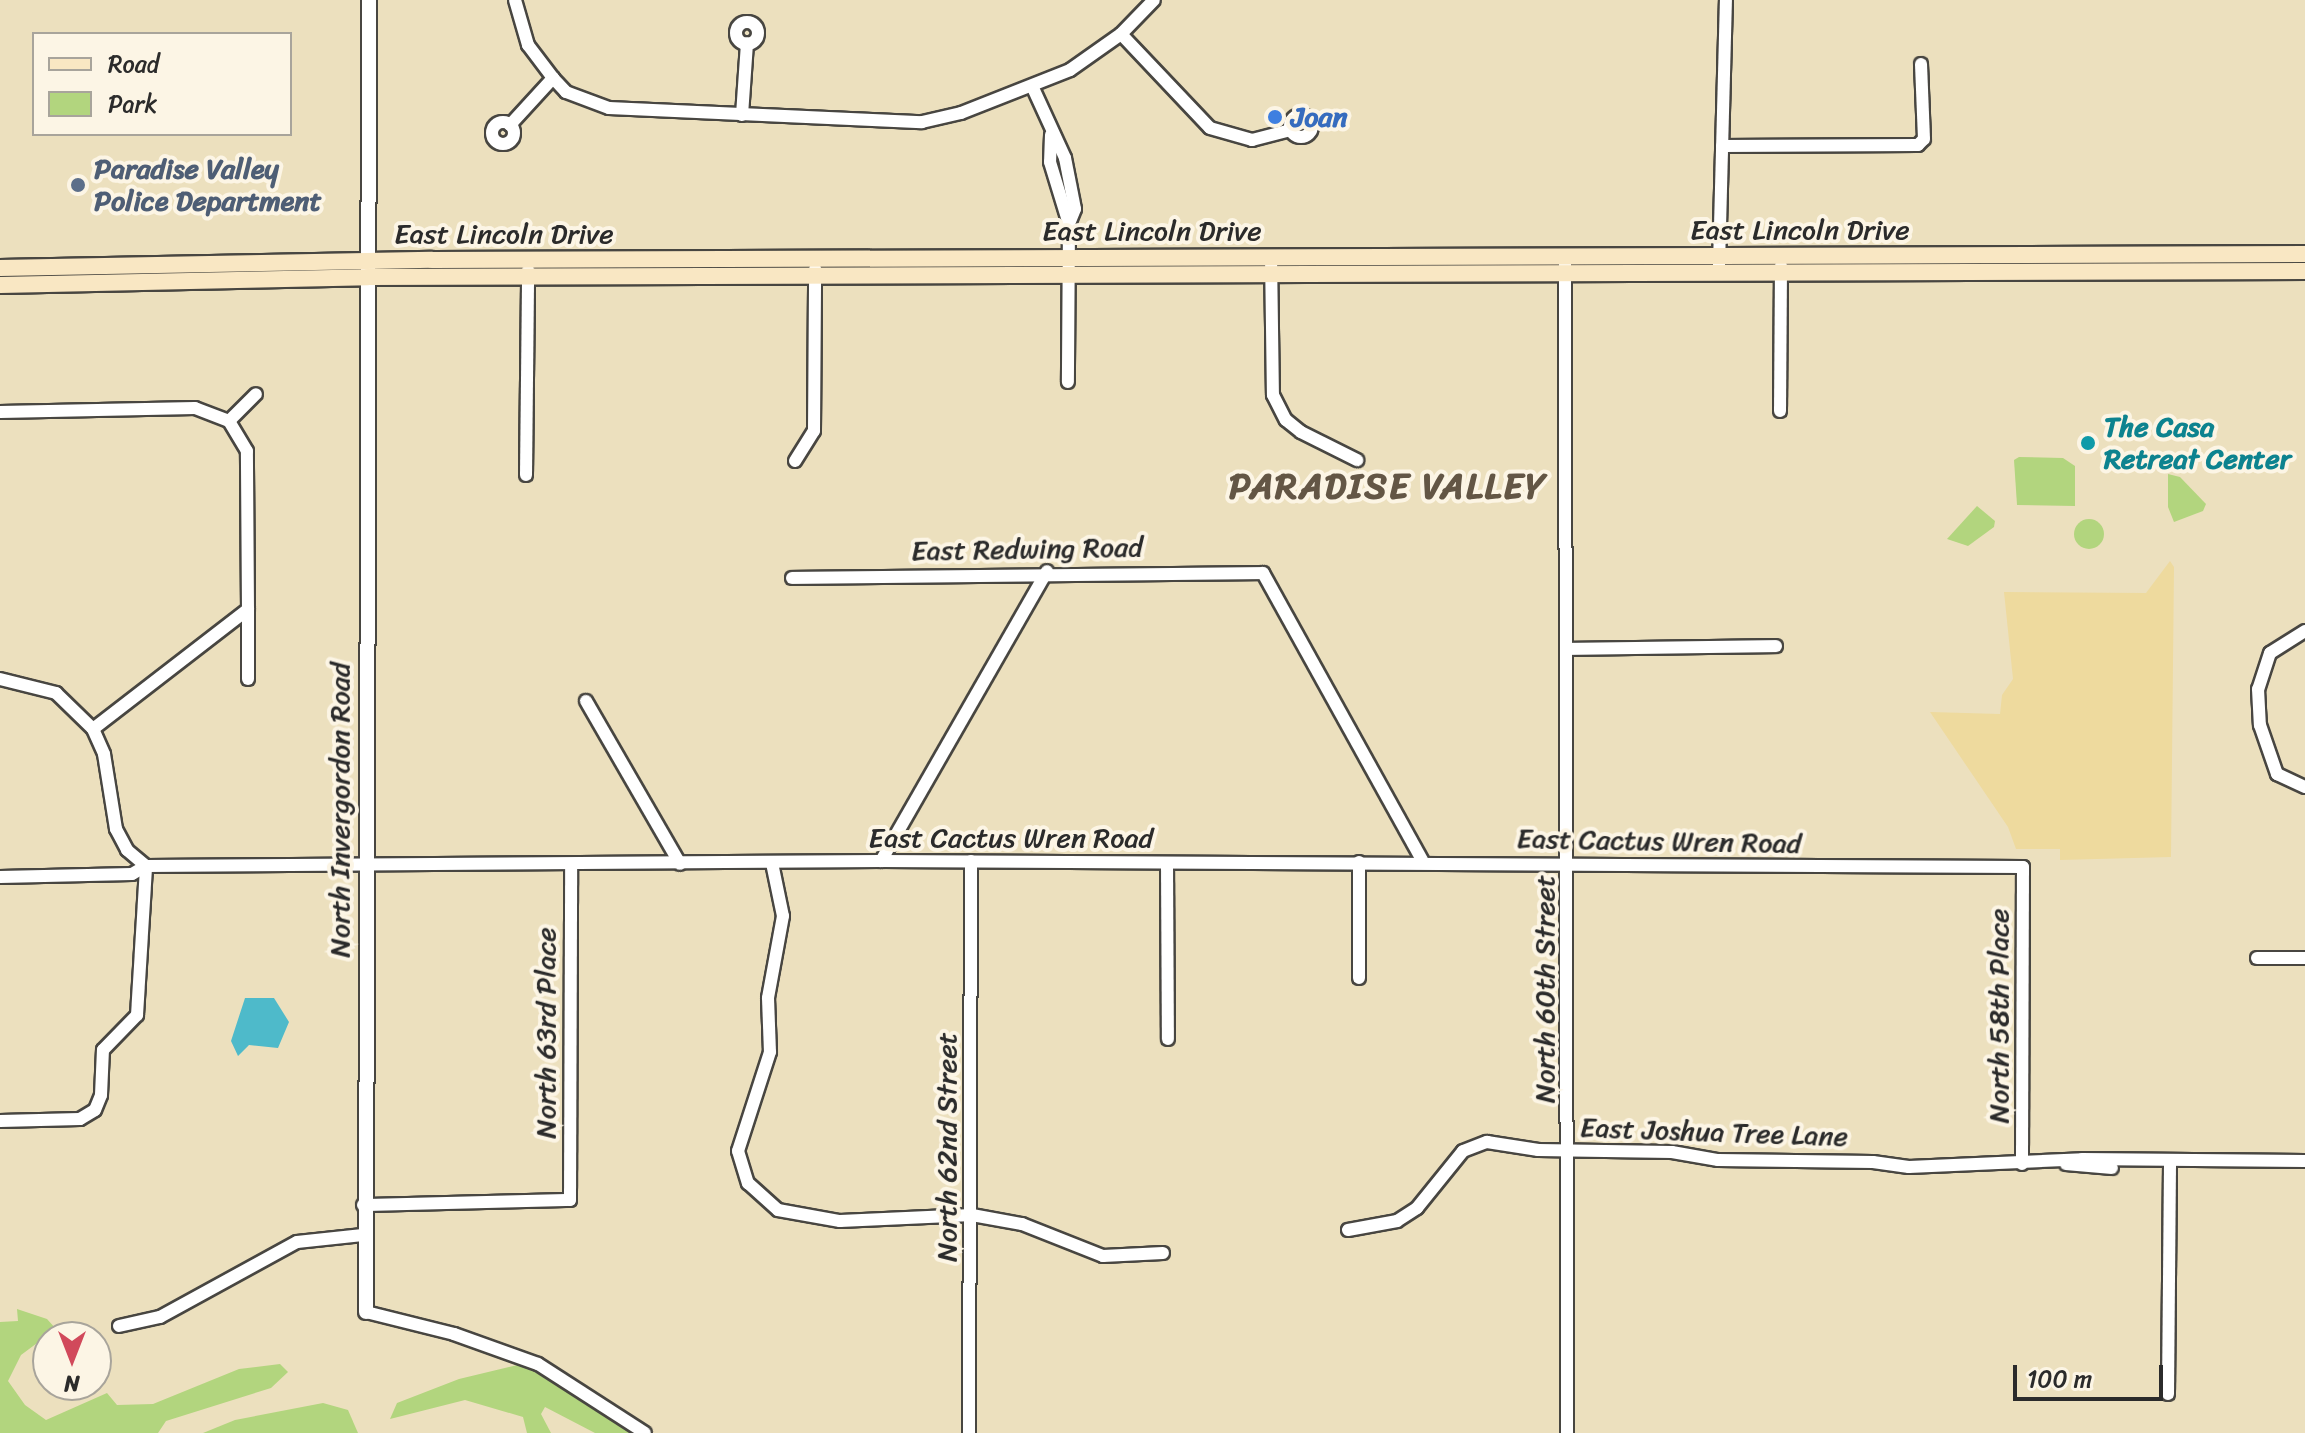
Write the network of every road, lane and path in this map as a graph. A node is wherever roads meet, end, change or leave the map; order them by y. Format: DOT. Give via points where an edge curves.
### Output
graph roads {
  1 [pos="369,0"];
  2 [pos="515,0"];
  3 [pos="1154,0"];
  4 [pos="1719,0"];
  5 [pos="1726,0"];
  6 [pos="1722,20"];
  7 [pos="1121,34"];
  8 [pos="747,43"];
  9 [pos="1921,64"];
  10 [pos="553,78"];
  11 [pos="1033,88"];
  12 [pos="742,115"];
  13 [pos="510,125"];
  14 [pos="1291,130"];
  15 [pos="1722,146"];
  16 [pos="2305,254"];
  17 [pos="1271,256"];
  18 [pos="1434,256"];
  19 [pos="815,258"];
  20 [pos="1565,265"];
  21 [pos="1719,265"];
  22 [pos="1781,265"];
  23 [pos="1070,266"];
  24 [pos="0,268"];
  25 [pos="528,268"];
  26 [pos="369,269"];
  27 [pos="2305,271"];
  28 [pos="194,272"];
  29 [pos="1271,274"];
  30 [pos="1434,274"];
  31 [pos="815,275"];
  32 [pos="0,285"];
  33 [pos="1068,382"];
  34 [pos="256,394"];
  35 [pos="1780,411"];
  36 [pos="0,412"];
  37 [pos="229,421"];
  38 [pos="1357,460"];
  39 [pos="795,461"];
  40 [pos="526,475"];
  41 [pos="1047,571"];
  42 [pos="792,578"];
  43 [pos="248,609"];
  44 [pos="2305,631"];
  45 [pos="1776,646"];
  46 [pos="1568,649"];
  47 [pos="0,679"];
  48 [pos="248,679"];
  49 [pos="586,701"];
  50 [pos="93,729"];
  51 [pos="2305,787"];
  52 [pos="1422,860"];
  53 [pos="881,861"];
  54 [pos="971,861"];
  55 [pos="1359,862"];
  56 [pos="772,863"];
  57 [pos="680,864"];
  58 [pos="1167,864"];
  59 [pos="146,866"];
  60 [pos="571,866"];
  61 [pos="1569,866"];
  62 [pos="366,867"];
  63 [pos="2023,867"];
  64 [pos="0,877"];
  65 [pos="2257,958"];
  66 [pos="2305,958"];
  67 [pos="1359,978"];
  68 [pos="1168,1039"];
  69 [pos="0,1121"];
  70 [pos="1568,1151"];
  71 [pos="2305,1161"];
  72 [pos="2170,1162"];
  73 [pos="2022,1164"];
  74 [pos="363,1205"];
  75 [pos="972,1215"];
  76 [pos="1348,1230"];
  77 [pos="363,1235"];
  78 [pos="1163,1253"];
  79 [pos="366,1312"];
  80 [pos="119,1326"];
  81 [pos="2168,1394"];
  82 [pos="645,1433"];
  83 [pos="969,1433"];
  84 [pos="1567,1433"];
  1 -- 26 [label="street, North Invergordon Road"];
  2 -- 10 [label="street" via="528,45"];
  3 -- 7 [label="street"];
  4 -- 6 [label="street"];
  5 -- 6 [label="street"];
  6 -- 15 [label="street"];
  7 -- 11 [label="street"];
  7 -- 14 [label="street" via="1210,128 1252,140"];
  8 -- 12 [label="street"];
  9 -- 15 [label="street" via="1924,139 1918,145"];
  10 -- 12 [label="street" via="566,92 609,108"];
  10 -- 13 [label="street"];
  11 -- 12 [label="street" via="922,122"];
  11 -- 23 [label="street" via="1071,184 1075,209 1069,224"];
  15 -- 21 [label="street"];
  16 -- 22 [label="main road, East Lincoln Drive"];
  17 -- 18 [label="main road, East Lincoln Drive"];
  17 -- 23 [label="main road, East Lincoln Drive"];
  17 -- 29 [label="street"];
  18 -- 20 [label="main road, East Lincoln Drive"];
  18 -- 30 [label="main road"];
  19 -- 23 [label="main road, East Lincoln Drive"];
  19 -- 25 [label="main road, East Lincoln Drive"];
  19 -- 31 [label="street"];
  20 -- 21 [label="main road, East Lincoln Drive"];
  20 -- 30 [label="main road, East Lincoln Drive"];
  20 -- 46 [label="street, North 60th Street"];
  21 -- 22 [label="main road, East Lincoln Drive"];
  22 -- 27 [label="main road, East Lincoln Drive"];
  22 -- 35 [label="street"];
  23 -- 29 [label="main road, East Lincoln Drive"];
  23 -- 31 [label="main road, East Lincoln Drive"];
  23 -- 33 [label="street"];
  24 -- 28 [label="main road, East Lincoln Drive"];
  25 -- 26 [label="main road, East Lincoln Drive"];
  25 -- 31 [label="main road, East Lincoln Drive"];
  25 -- 40 [label="street"];
  26 -- 28 [label="main road, East Lincoln Drive"];
  26 -- 62 [label="street, North Invergordon Road"];
  28 -- 32 [label="main road, East Lincoln Drive"];
  29 -- 30 [label="main road, East Lincoln Drive"];
  29 -- 38 [label="street" via="1271,381 1279,409 1301,432"];
  31 -- 39 [label="street" via="814,431"];
  34 -- 37 [label="street"];
  36 -- 37 [label="street" via="195,408"];
  37 -- 43 [label="street" via="247,451"];
  41 -- 42 [label="street, East Redwing Road"];
  41 -- 52 [label="street, East Redwing Road" via="1263,573"];
  41 -- 53 [label="street"];
  43 -- 48 [label="street"];
  43 -- 50 [label="street"];
  44 -- 51 [label="street" via="2270,653 2262,669 2260,725 2277,774"];
  45 -- 46 [label="street"];
  46 -- 61 [label="street, North 60th Street"];
  47 -- 50 [label="street" via="56,693"];
  49 -- 57 [label="street"];
  50 -- 59 [label="street" via="104,754 116,829 127,850"];
  52 -- 55 [label="street, East Cactus Wren Road"];
  52 -- 61 [label="street, East Cactus Wren Road"];
  53 -- 54 [label="street, East Cactus Wren Road"];
  53 -- 56 [label="street, East Cactus Wren Road"];
  54 -- 58 [label="street, East Cactus Wren Road"];
  54 -- 75 [label="street, North 62nd Street"];
  55 -- 58 [label="street, East Cactus Wren Road"];
  55 -- 67 [label="street"];
  56 -- 57 [label="street, East Cactus Wren Road"];
  56 -- 75 [label="street" via="783,916 768,998 770,1052 738,1151 748,1183 778,1210 840,1221"];
  57 -- 60 [label="street, East Cactus Wren Road"];
  58 -- 68 [label="street"];
  59 -- 62 [label="street, East Cactus Wren Road"];
  59 -- 64 [label="street, East Cactus Wren Road" via="132,874"];
  59 -- 69 [label="street" via="137,1015 103,1050 95,1110 80,1119"];
  60 -- 62 [label="street, East Cactus Wren Road"];
  60 -- 74 [label="street, North 63rd Place" via="570,1200"];
  61 -- 63 [label="street, East Cactus Wren Road"];
  61 -- 70 [label="street, North 60th Street"];
  62 -- 74 [label="street, North Invergordon Road"];
  63 -- 73 [label="street, North 58th Place"];
  65 -- 66 [label="street"];
  70 -- 73 [label="street, East Joshua Tree Lane" via="1902,1167"];
  70 -- 76 [label="street, East Joshua Tree Lane" via="1474,1145 1453,1161 1417,1208 1397,1221"];
  70 -- 84 [label="street, North 60th Street"];
  71 -- 72 [label="street, East Joshua Tree Lane"];
  72 -- 73 [label="street, East Joshua Tree Lane" via="2094,1168"];
  72 -- 81 [label="street"];
  74 -- 77 [label="street, North Invergordon Road"];
  75 -- 78 [label="street" via="1022,1224 1103,1256"];
  75 -- 83 [label="street, North 62nd Street"];
  77 -- 79 [label="street, North Invergordon Road"];
  77 -- 80 [label="street" via="297,1242 160,1317"];
  79 -- 82 [label="street, North Invergordon Road" via="454,1334 538,1364"];
}
